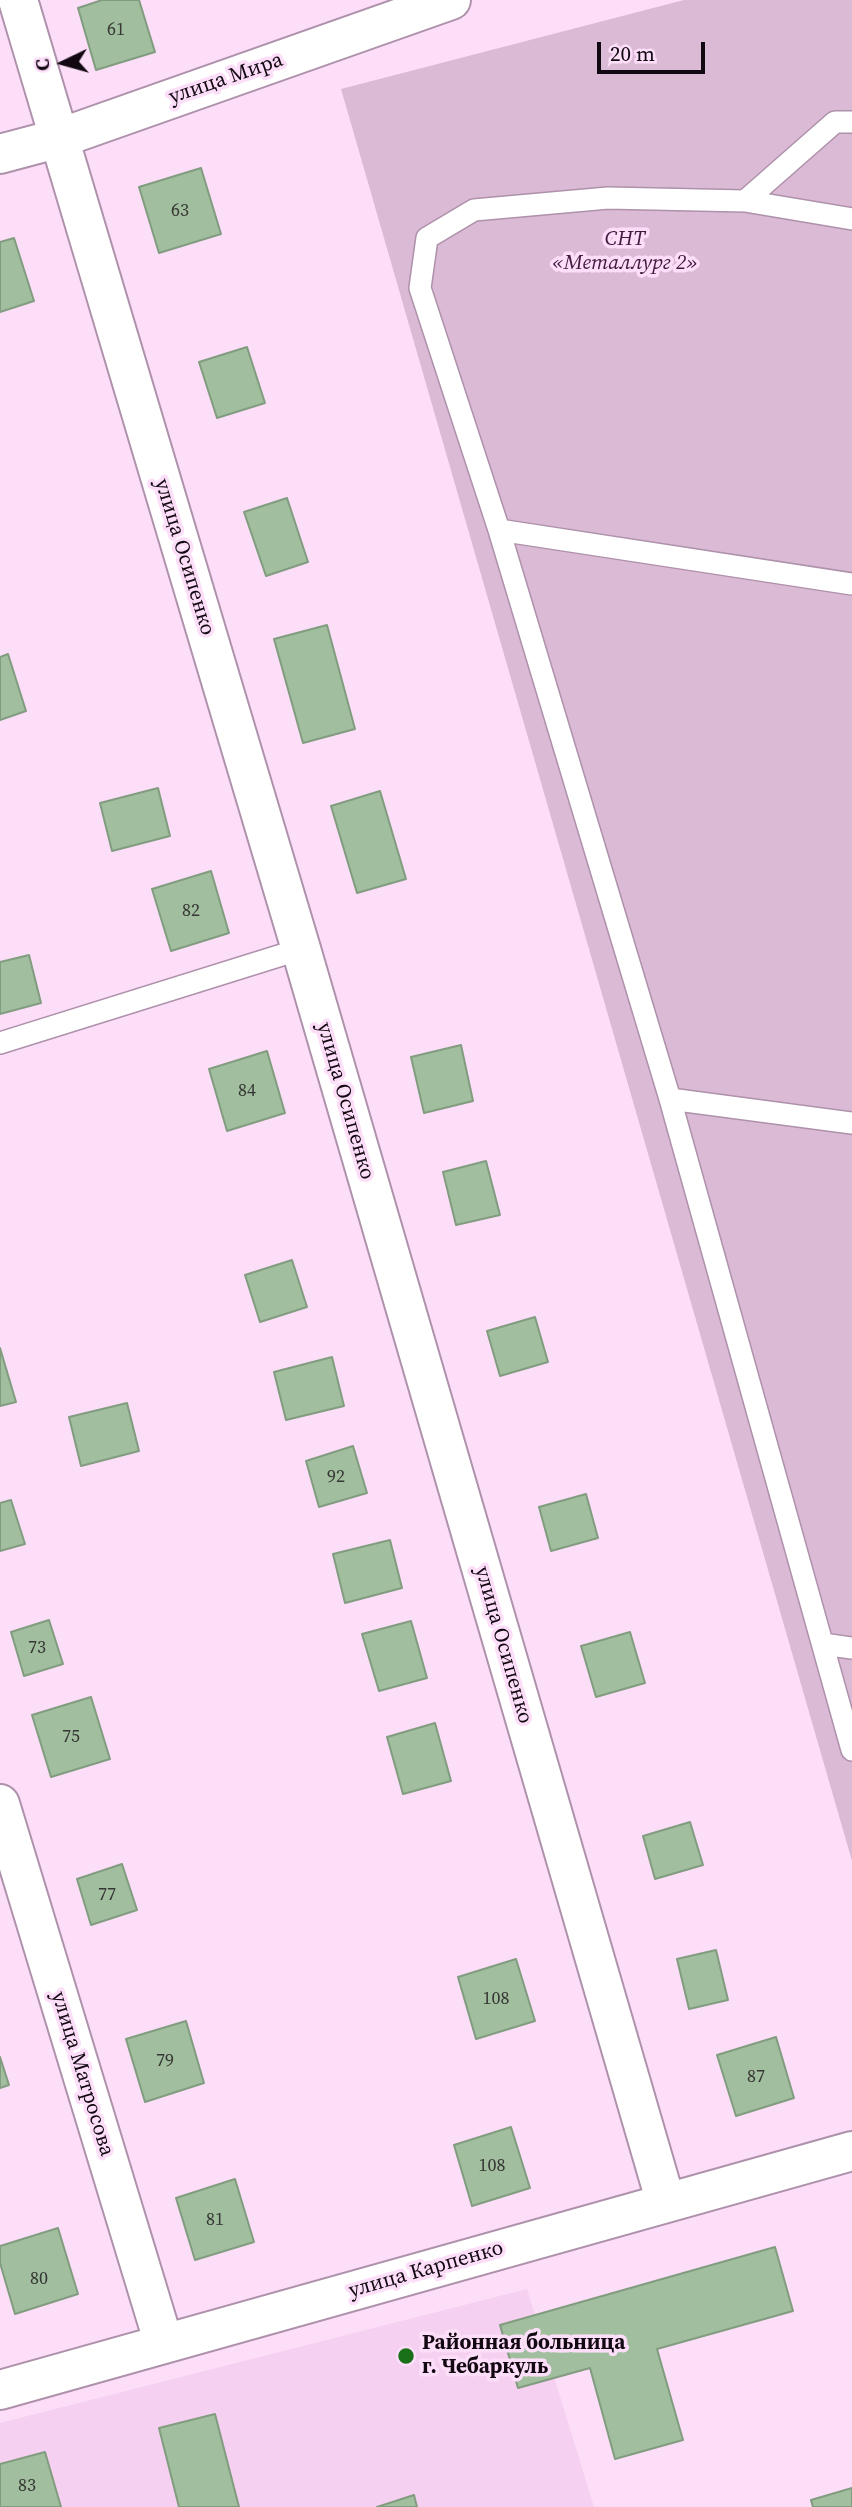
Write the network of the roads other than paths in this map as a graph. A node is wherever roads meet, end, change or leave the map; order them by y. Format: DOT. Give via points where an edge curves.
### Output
graph roads {
  1 [pos="18,0"];
  2 [pos="451,0"];
  3 [pos="852,122"];
  4 [pos="60,138"];
  5 [pos="0,154"];
  6 [pos="745,201"];
  7 [pos="852,219"];
  8 [pos="499,530"];
  9 [pos="852,584"];
  10 [pos="301,949"];
  11 [pos="0,1043"];
  12 [pos="670,1099"];
  13 [pos="852,1124"];
  14 [pos="823,1644"];
  15 [pos="852,1648"];
  16 [pos="852,1750"];
  17 [pos="0,1804"];
  18 [pos="852,2151"];
  19 [pos="666,2203"];
  20 [pos="164,2344"];
  21 [pos="0,2390"];
  1 -- 4 [label="street, улица Осипенко"];
  2 -- 4 [label="street, улица Мира"];
  3 -- 6 [label="lane" via="835,122"];
  4 -- 5 [label="street, улица Мира"];
  4 -- 10 [label="street, улица Осипенко"];
  6 -- 7 [label="lane"];
  6 -- 8 [label="lane" via="608,198 474,209 427,238 420,288"];
  8 -- 9 [label="lane"];
  8 -- 12 [label="lane"];
  10 -- 11 [label="lane"];
  10 -- 19 [label="street, улица Осипенко"];
  12 -- 13 [label="lane"];
  12 -- 14 [label="lane"];
  14 -- 15 [label="lane"];
  14 -- 16 [label="lane"];
  17 -- 20 [label="street, улица Матросова"];
  18 -- 19 [label="street, улица Карпенко"];
  19 -- 20 [label="street, улица Карпенко"];
  20 -- 21 [label="street, улица Карпенко"];
}
